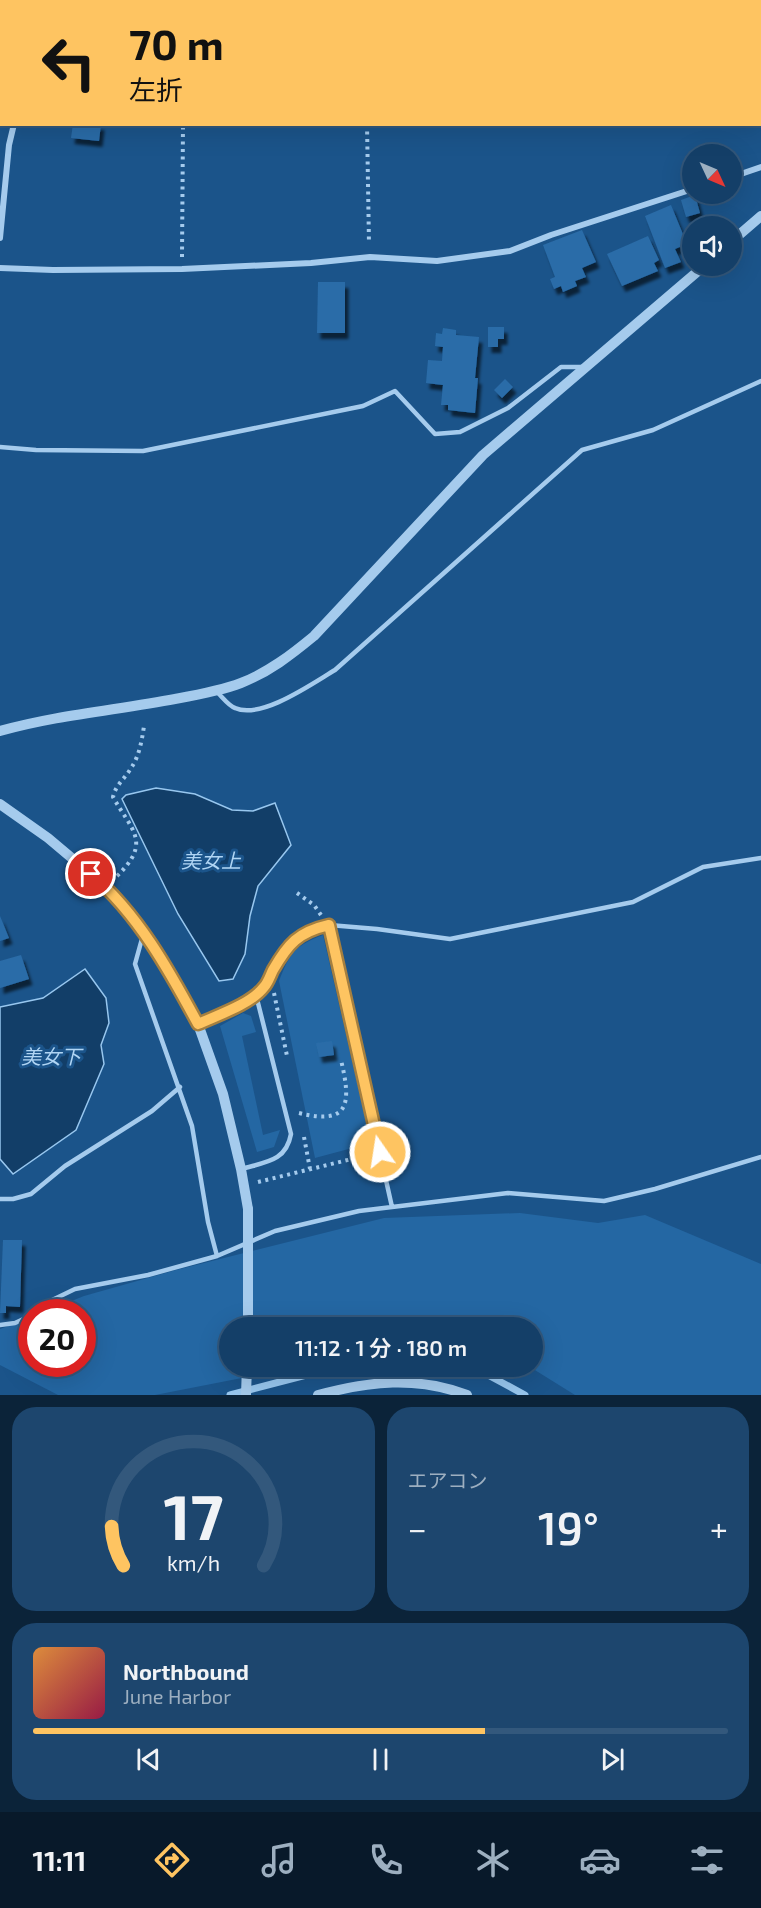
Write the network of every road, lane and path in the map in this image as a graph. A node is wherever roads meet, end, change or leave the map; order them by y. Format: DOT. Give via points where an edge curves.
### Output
graph roads {
  1 [pos="14,126"];
  2 [pos="183,126"];
  3 [pos="367,126"];
  4 [pos="761,167"];
  5 [pos="742,174"];
  6 [pos="682,193"];
  7 [pos="761,216"];
  8 [pos="742,232"];
  9 [pos="0,238"];
  10 [pos="370,258"];
  11 [pos="0,268"];
  12 [pos="182,269"];
  13 [pos="692,276"];
  14 [pos="588,366"];
  15 [pos="761,381"];
  16 [pos="0,447"];
  17 [pos="216,691"];
  18 [pos="144,726"];
  19 [pos="0,731"];
  20 [pos="0,804"];
  21 [pos="761,859"];
  22 [pos="117,876"];
  23 [pos="297,893"];
  24 [pos="329,925"];
  25 [pos="143,932"];
  26 [pos="256,995"];
  27 [pos="198,1024"];
  28 [pos="340,1060"];
  29 [pos="180,1087"];
  30 [pos="299,1113"];
  31 [pos="380,1152"];
  32 [pos="761,1157"];
  33 [pos="241,1169"];
  34 [pos="258,1182"];
  35 [pos="0,1200"];
  36 [pos="392,1207"];
  37 [pos="217,1256"];
  38 [pos="54,1299"];
  39 [pos="248,1317"];
  40 [pos="18,1322"];
  41 [pos="0,1325"];
  42 [pos="247,1377"];
  43 [pos="246,1395"];
  44 [pos="318,1395"];
  45 [pos="467,1395"];
  1 -- 9 [label="street"];
  2 -- 12 [label="path"];
  3 -- 10 [label="path"];
  4 -- 5 [label="street"];
  6 -- 10 [label="street" via="510,251 437,261"];
  7 -- 8 [label="street"];
  10 -- 12 [label="street"];
  11 -- 12 [label="street"];
  13 -- 14 [label="street"];
  14 -- 16 [label="lane" via="561,367 508,408 460,432 435,434 395,391 363,406 143,451"];
  14 -- 17 [label="street" via="483,454 314,636 283,662"];
  15 -- 17 [label="lane" via="653,430 582,450 335,670 306,687 267,707 248,711 234,708"];
  17 -- 19 [label="street" via="39,720"];
  18 -- 22 [label="path" via="132,767 113,797 135,832 137,847 133,860"];
  20 -- 25 [label="street" via="105,886"];
  21 -- 24 [label="lane" via="703,867 633,902 450,939"];
  23 -- 24 [label="path" via="314,905"];
  24 -- 26 [label="lane" via="313,928 295,939"];
  24 -- 31 [label="lane"];
  25 -- 27 [label="street"];
  25 -- 29 [label="lane" via="135,964"];
  26 -- 27 [label="lane"];
  26 -- 33 [label="lane" via="291,1134 283,1155"];
  27 -- 33 [label="street" via="223,1094"];
  28 -- 30 [label="path" via="347,1102 330,1116"];
  29 -- 35 [label="lane" via="152,1111 65,1166 31,1194"];
  29 -- 37 [label="lane" via="192,1126"];
  31 -- 34 [label="path"];
  31 -- 36 [label="lane"];
  32 -- 36 [label="lane" via="604,1201 508,1193"];
  33 -- 39 [label="street, bridge" via="248,1209"];
  36 -- 37 [label="lane" via="276,1231"];
  37 -- 38 [label="lane" via="75,1289"];
  40 -- 41 [label="lane"];
  42 -- 43 [label="street"];
  44 -- 45 [label="street" via="381,1382 415,1382"];
}
